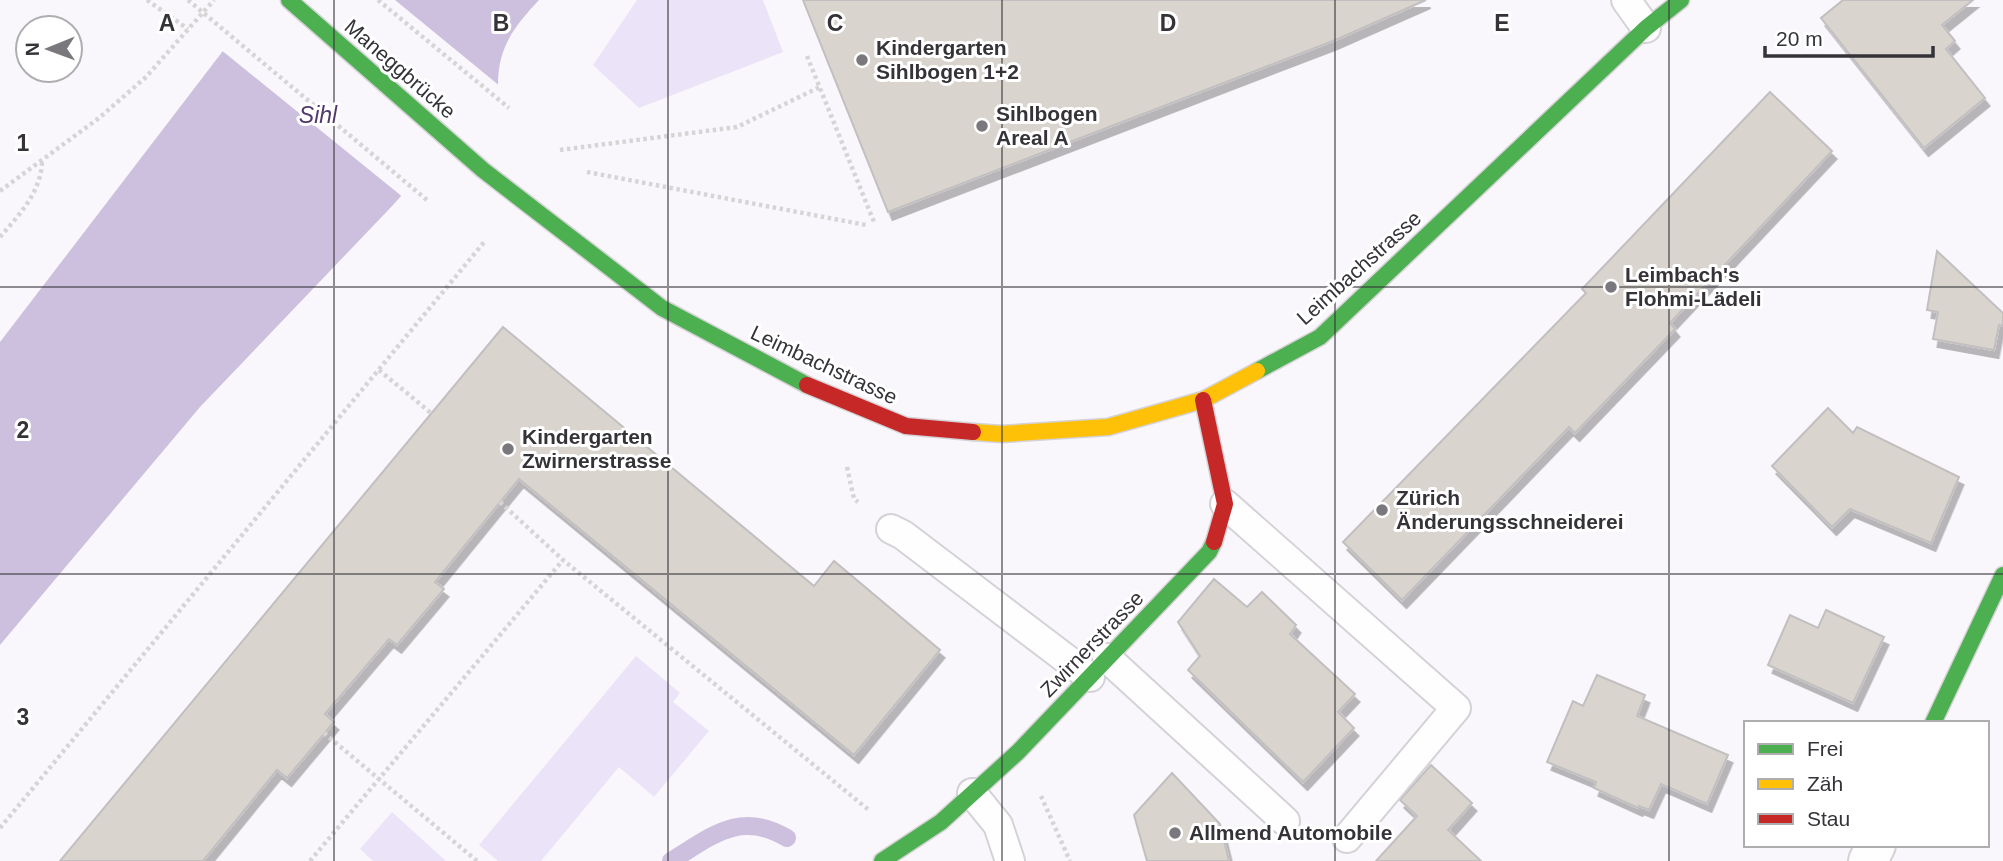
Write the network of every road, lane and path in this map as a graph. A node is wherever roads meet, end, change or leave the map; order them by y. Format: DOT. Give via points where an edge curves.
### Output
graph roads {
  1 [pos="148,0"];
  2 [pos="188,0"];
  3 [pos="214,0"];
  4 [pos="289,0"];
  5 [pos="378,0"];
  6 [pos="1626,0"];
  7 [pos="1681,0"];
  8 [pos="1646,28"];
  9 [pos="188,29"];
  10 [pos="807,56"];
  11 [pos="820,87"];
  12 [pos="509,108"];
  13 [pos="560,150"];
  14 [pos="42,162"];
  15 [pos="483,170"];
  16 [pos="587,172"];
  17 [pos="0,191"];
  18 [pos="427,200"];
  19 [pos="874,222"];
  20 [pos="866,225"];
  21 [pos="0,237"];
  22 [pos="485,241"];
  23 [pos="379,370"];
  24 [pos="1203,400"];
  25 [pos="430,413"];
  26 [pos="500,502"];
  27 [pos="1225,504"];
  28 [pos="891,529"];
  29 [pos="563,560"];
  30 [pos="2003,575"];
  31 [pos="1099,667"];
  32 [pos="1934,721"];
  33 [pos="324,733"];
  34 [pos="1018,752"];
  35 [pos="379,779"];
  36 [pos="972,793"];
  37 [pos="869,810"];
  38 [pos="1285,821"];
  39 [pos="0,828"];
  40 [pos="1347,838"];
  41 [pos="888,860"];
  42 [pos="310,861"];
  43 [pos="477,861"];
  44 [pos="1010,861"];
  45 [pos="1070,861"];
  1 -- 9 [label="path"];
  2 -- 18 [label="path, bridge"];
  3 -- 9 [label="path"];
  4 -- 15 [label="main road, Maneggbrücke"];
  5 -- 12 [label="path"];
  6 -- 8 [label="lane"];
  7 -- 8 [label="main road, Leimbachstrasse"];
  8 -- 24 [label="main road, Leimbachstrasse" via="1320,337"];
  9 -- 14 [label="path" via="146,77"];
  10 -- 11 [label="path"];
  11 -- 13 [label="path" via="737,127"];
  11 -- 19 [label="path"];
  14 -- 17 [label="path"];
  14 -- 21 [label="path" via="42,177 24,209"];
  15 -- 24 [label="main road, Leimbachstrasse" via="662,308 811,387 906,426 1002,434 1108,427"];
  16 -- 20 [label="path"];
  22 -- 23 [label="path"];
  23 -- 25 [label="path"];
  23 -- 39 [label="path"];
  24 -- 27 [label="main road, Zwirnerstrasse"];
  26 -- 29 [label="path"];
  27 -- 31 [label="main road, Zwirnerstrasse" via="1209,552"];
  27 -- 40 [label="lane" via="1456,708"];
  28 -- 31 [label="lane"];
  29 -- 35 [label="path"];
  29 -- 37 [label="path"];
  30 -- 32 [label="main road"];
  31 -- 34 [label="main road, Zwirnerstrasse"];
  31 -- 38 [label="lane"];
  33 -- 35 [label="path"];
  34 -- 36 [label="main road, Zwirnerstrasse"];
  34 -- 45 [label="path"];
  35 -- 42 [label="path"];
  35 -- 43 [label="path"];
  36 -- 41 [label="main road, Zwirnerstrasse"];
  36 -- 44 [label="lane" via="998,825"];
}
